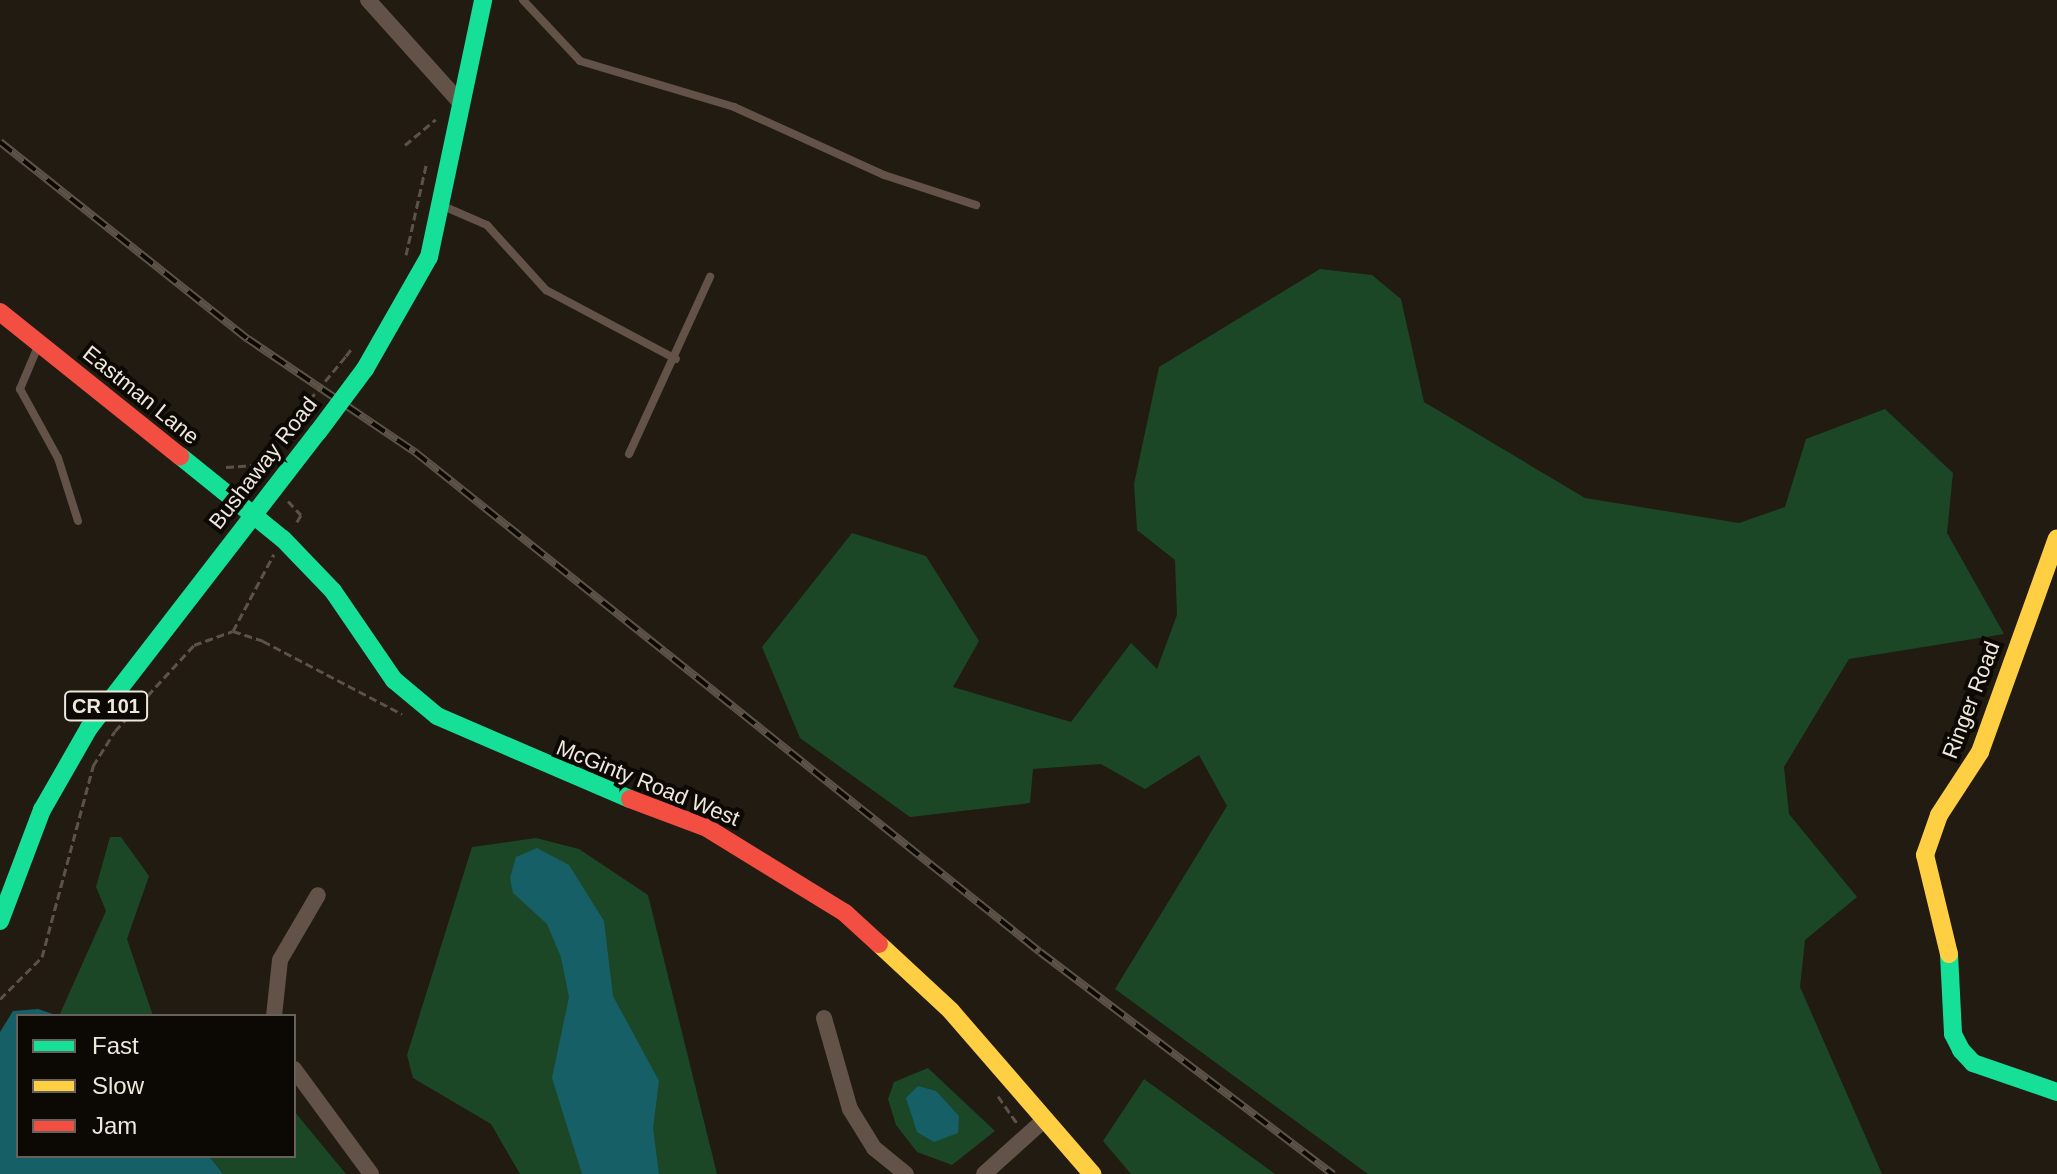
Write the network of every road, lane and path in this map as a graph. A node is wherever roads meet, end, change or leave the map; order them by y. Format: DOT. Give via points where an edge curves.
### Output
graph roads {
  1 [pos="368,0"];
  2 [pos="483,0"];
  3 [pos="523,0"];
  4 [pos="460,102"];
  5 [pos="435,132"];
  6 [pos="405,145"];
  7 [pos="431,146"];
  8 [pos="441,205"];
  9 [pos="976,205"];
  10 [pos="413,216"];
  11 [pos="710,277"];
  12 [pos="0,312"];
  13 [pos="39,343"];
  14 [pos="346,356"];
  15 [pos="676,359"];
  16 [pos="629,454"];
  17 [pos="251,469"];
  18 [pos="253,515"];
  19 [pos="78,521"];
  20 [pos="2057,538"];
  21 [pos="267,565"];
  22 [pos="233,631"];
  23 [pos="413,720"];
  24 [pos="318,895"];
  25 [pos="0,921"];
  26 [pos="0,999"];
  27 [pos="274,1014"];
  28 [pos="824,1018"];
  29 [pos="296,1072"];
  30 [pos="991,1086"];
  31 [pos="2057,1092"];
  32 [pos="1045,1119"];
  33 [pos="1028,1134"];
  34 [pos="371,1174"];
  35 [pos="906,1174"];
  36 [pos="984,1174"];
  37 [pos="1092,1174"];
  1 -- 4 [label="street"];
  2 -- 4 [label="main road, Bushaway Road / CR 101"];
  3 -- 9 [label="lane" via="580,61 734,107 884,175"];
  4 -- 8 [label="main road, Bushaway Road / CR 101"];
  5 -- 6 [label="path" via="438,118"];
  7 -- 10 [label="path"];
  8 -- 15 [label="lane" via="487,225 546,290"];
  8 -- 18 [label="main road, Bushaway Road / CR 101, bridge" via="423,273 365,369"];
  11 -- 15 [label="lane"];
  12 -- 13 [label="main road, Eastman Lane"];
  13 -- 18 [label="main road, Eastman Lane"];
  13 -- 19 [label="lane" via="20,389 58,458"];
  14 -- 17 [label="path, bridge"];
  15 -- 16 [label="lane"];
  18 -- 25 [label="main road, Bushaway Road / CR 101" via="89,728 42,810"];
  18 -- 32 [label="main road, McGinty Road West" via="333,591 394,680 461,730 707,828 784,871 884,946"];
  20 -- 31 [label="main road, Ringer Road" via="1980,752 1939,815 1925,855 1951,963 1953,1034 1961,1050 1973,1063"];
  21 -- 22 [label="path"];
  22 -- 23 [label="path"];
  22 -- 26 [label="path" via="194,645 115,731 93,766 42,957"];
  24 -- 27 [label="street" via="280,960"];
  28 -- 35 [label="street" via="850,1109 874,1148"];
  29 -- 34 [label="street"];
  30 -- 33 [label="path"];
  32 -- 33 [label="street"];
  32 -- 37 [label="main road, McGinty Road West"];
  33 -- 36 [label="street"];
}
